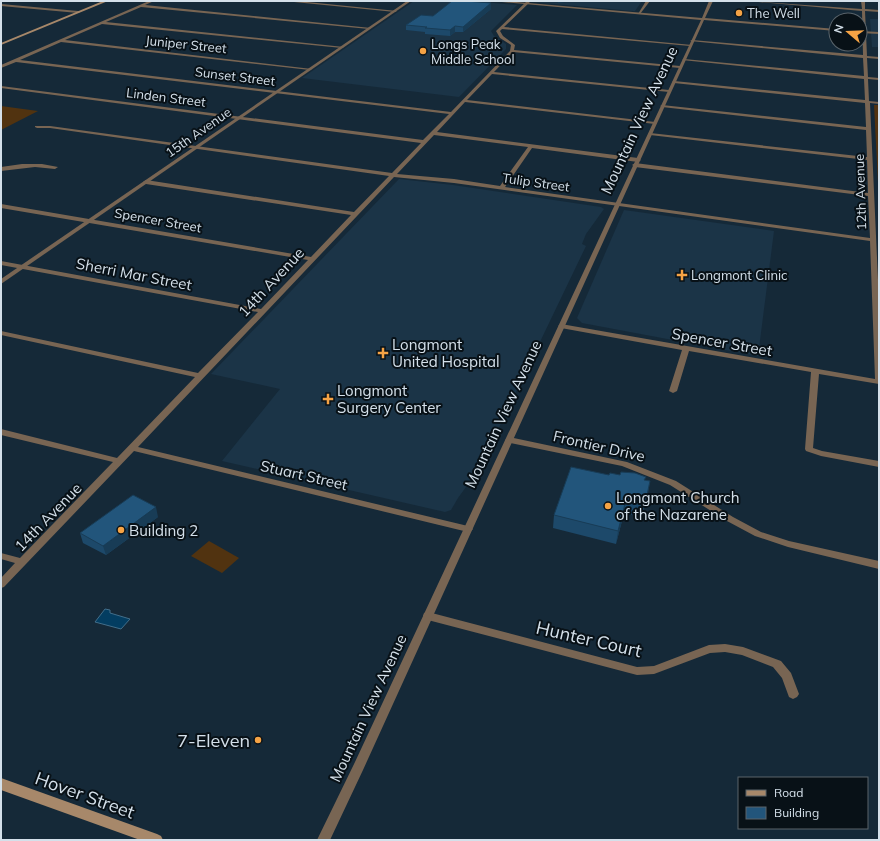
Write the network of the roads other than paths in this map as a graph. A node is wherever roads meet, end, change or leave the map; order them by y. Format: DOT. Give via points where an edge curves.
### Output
graph roads {
  1 [pos="106,1"];
  2 [pos="152,1"];
  3 [pos="286,1"];
  4 [pos="293,1"];
  5 [pos="409,1"];
  6 [pos="493,1"];
  7 [pos="648,1"];
  8 [pos="711,1"];
  9 [pos="750,1"];
  10 [pos="863,1"];
  11 [pos="527,2"];
  12 [pos="358,4"];
  13 [pos="1,5"];
  14 [pos="140,6"];
  15 [pos="353,7"];
  16 [pos="863,10"];
  17 [pos="395,11"];
  18 [pos="879,11"];
  19 [pos="78,12"];
  20 [pos="640,13"];
  21 [pos="703,18"];
  22 [pos="101,23"];
  23 [pos="369,28"];
  24 [pos="500,28"];
  25 [pos="828,29"];
  26 [pos="868,32"];
  27 [pos="879,33"];
  28 [pos="60,41"];
  29 [pos="691,43"];
  30 [pos="1,44"];
  31 [pos="342,47"];
  32 [pos="512,51"];
  33 [pos="864,52"];
  34 [pos="865,57"];
  35 [pos="879,58"];
  36 [pos="16,61"];
  37 [pos="682,64"];
  38 [pos="1,67"];
  39 [pos="310,69"];
  40 [pos="490,73"];
  41 [pos="866,78"];
  42 [pos="879,79"];
  43 [pos="674,82"];
  44 [pos="1,87"];
  45 [pos="669,91"];
  46 [pos="276,92"];
  47 [pos="464,100"];
  48 [pos="867,102"];
  49 [pos="879,103"];
  50 [pos="662,106"];
  51 [pos="451,113"];
  52 [pos="238,118"];
  53 [pos="655,123"];
  54 [pos="37,127"];
  55 [pos="868,129"];
  56 [pos="432,133"];
  57 [pos="650,134"];
  58 [pos="424,142"];
  59 [pos="531,146"];
  60 [pos="195,148"];
  61 [pos="870,160"];
  62 [pos="636,163"];
  63 [pos="55,167"];
  64 [pos="2,168"];
  65 [pos="392,175"];
  66 [pos="146,182"];
  67 [pos="501,188"];
  68 [pos="871,195"];
  69 [pos="617,205"];
  70 [pos="1,206"];
  71 [pos="354,214"];
  72 [pos="90,220"];
  73 [pos="873,240"];
  74 [pos="312,258"];
  75 [pos="1,262"];
  76 [pos="24,267"];
  77 [pos="1,282"];
  78 [pos="262,311"];
  79 [pos="561,326"];
  80 [pos="1,333"];
  81 [pos="686,349"];
  82 [pos="815,371"];
  83 [pos="200,376"];
  84 [pos="879,382"];
  85 [pos="674,391"];
  86 [pos="1,432"];
  87 [pos="509,440"];
  88 [pos="132,448"];
  89 [pos="120,461"];
  90 [pos="879,464"];
  91 [pos="468,529"];
  92 [pos="1,556"];
  93 [pos="22,562"];
  94 [pos="879,565"];
  95 [pos="1,584"];
  96 [pos="428,616"];
  97 [pos="793,694"];
  98 [pos="1,784"];
  99 [pos="157,840"];
  100 [pos="323,840"];
  1 -- 19 [label="main road"];
  2 -- 14 [label="street"];
  3 -- 4 [label="street"];
  4 -- 15 [label="street"];
  5 -- 17 [label="street, 15th Avenue"];
  6 -- 11 [label="street"];
  7 -- 20 [label="street"];
  8 -- 21 [label="street, Mountain View Avenue"];
  9 -- 16 [label="street"];
  10 -- 16 [label="street, 12th Avenue"];
  11 -- 20 [label="street"];
  11 -- 24 [label="street"];
  12 -- 15 [label="street"];
  13 -- 19 [label="street"];
  14 -- 22 [label="street"];
  14 -- 23 [label="street"];
  15 -- 17 [label="street"];
  16 -- 18 [label="street"];
  17 -- 23 [label="street, 15th Avenue"];
  19 -- 30 [label="main road"];
  20 -- 21 [label="street"];
  21 -- 25 [label="street"];
  21 -- 29 [label="street, Mountain View Avenue"];
  22 -- 28 [label="street"];
  22 -- 31 [label="street"];
  23 -- 31 [label="street, 15th Avenue"];
  24 -- 29 [label="street"];
  24 -- 32 [label="street" via="498,34 513,44"];
  26 -- 27 [label="street"];
  28 -- 36 [label="street"];
  28 -- 39 [label="street, Juniper Street"];
  29 -- 34 [label="street"];
  29 -- 37 [label="street, Mountain View Avenue"];
  31 -- 39 [label="street, 15th Avenue"];
  32 -- 37 [label="street"];
  32 -- 40 [label="street, 14th Avenue"];
  33 -- 34 [label="street, 12th Avenue"];
  34 -- 35 [label="street"];
  34 -- 41 [label="street, 12th Avenue"];
  36 -- 38 [label="street"];
  36 -- 46 [label="street, Sunset Street"];
  37 -- 41 [label="street"];
  37 -- 43 [label="street, Mountain View Avenue"];
  39 -- 46 [label="street, 15th Avenue"];
  40 -- 45 [label="street"];
  40 -- 47 [label="street, 14th Avenue"];
  41 -- 42 [label="street"];
  41 -- 48 [label="street, 12th Avenue"];
  43 -- 45 [label="street, Mountain View Avenue"];
  43 -- 48 [label="street"];
  44 -- 52 [label="street, Linden Street"];
  45 -- 50 [label="street, Mountain View Avenue"];
  46 -- 51 [label="street, Sunset Street"];
  46 -- 52 [label="street, 15th Avenue"];
  47 -- 51 [label="street, 14th Avenue"];
  47 -- 53 [label="street"];
  48 -- 49 [label="street"];
  48 -- 55 [label="street, 12th Avenue"];
  50 -- 53 [label="street, Mountain View Avenue"];
  50 -- 55 [label="street"];
  51 -- 56 [label="street, 14th Avenue"];
  52 -- 58 [label="street, Linden Street"];
  52 -- 60 [label="street, 15th Avenue"];
  53 -- 57 [label="street, Mountain View Avenue"];
  54 -- 60 [label="street, Tulip Street"];
  55 -- 61 [label="street, 12th Avenue"];
  56 -- 58 [label="street, 14th Avenue"];
  56 -- 59 [label="street"];
  57 -- 61 [label="street"];
  57 -- 62 [label="street, Mountain View Avenue"];
  58 -- 65 [label="street, 14th Avenue"];
  59 -- 62 [label="street"];
  59 -- 67 [label="street"];
  60 -- 65 [label="street, Tulip Street"];
  60 -- 66 [label="street, 15th Avenue"];
  61 -- 68 [label="street, 12th Avenue"];
  62 -- 68 [label="street"];
  62 -- 69 [label="street, Mountain View Avenue"];
  63 -- 64 [label="street" via="43,164"];
  65 -- 67 [label="street, Tulip Street"];
  65 -- 71 [label="street, 14th Avenue"];
  66 -- 71 [label="street"];
  66 -- 72 [label="street, 15th Avenue"];
  67 -- 69 [label="street, Tulip Street"];
  68 -- 73 [label="street, 12th Avenue"];
  69 -- 73 [label="street, Tulip Street"];
  69 -- 79 [label="street, Mountain View Avenue"];
  70 -- 72 [label="street, Spencer Street"];
  71 -- 74 [label="street, 14th Avenue"];
  72 -- 74 [label="street, Spencer Street"];
  72 -- 76 [label="street, 15th Avenue"];
  73 -- 84 [label="street, 12th Avenue"];
  74 -- 78 [label="street, 14th Avenue"];
  75 -- 76 [label="street, Sherri Mar Street"];
  76 -- 77 [label="street, 15th Avenue"];
  76 -- 78 [label="street, Sherri Mar Street"];
  78 -- 83 [label="street, 14th Avenue"];
  79 -- 81 [label="street, Spencer Street"];
  79 -- 87 [label="street, Mountain View Avenue"];
  80 -- 83 [label="street"];
  81 -- 82 [label="street, Spencer Street"];
  81 -- 85 [label="street"];
  82 -- 84 [label="street, Spencer Street"];
  82 -- 90 [label="street" via="809,449"];
  83 -- 88 [label="street, 14th Avenue"];
  86 -- 89 [label="street"];
  87 -- 91 [label="street, Mountain View Avenue"];
  87 -- 94 [label="street, Frontier Drive" via="624,464 673,483 758,534 788,544"];
  88 -- 89 [label="street, 14th Avenue"];
  88 -- 91 [label="street, Stuart Street"];
  89 -- 93 [label="street, 14th Avenue"];
  91 -- 96 [label="street, Mountain View Avenue"];
  92 -- 93 [label="street"];
  93 -- 95 [label="street, 14th Avenue"];
  96 -- 97 [label="street, Hunter Court" via="637,671 654,670 709,649 743,651 777,664 787,676"];
  96 -- 100 [label="street, Mountain View Avenue"];
  98 -- 99 [label="main road, Hover Street"];
}
